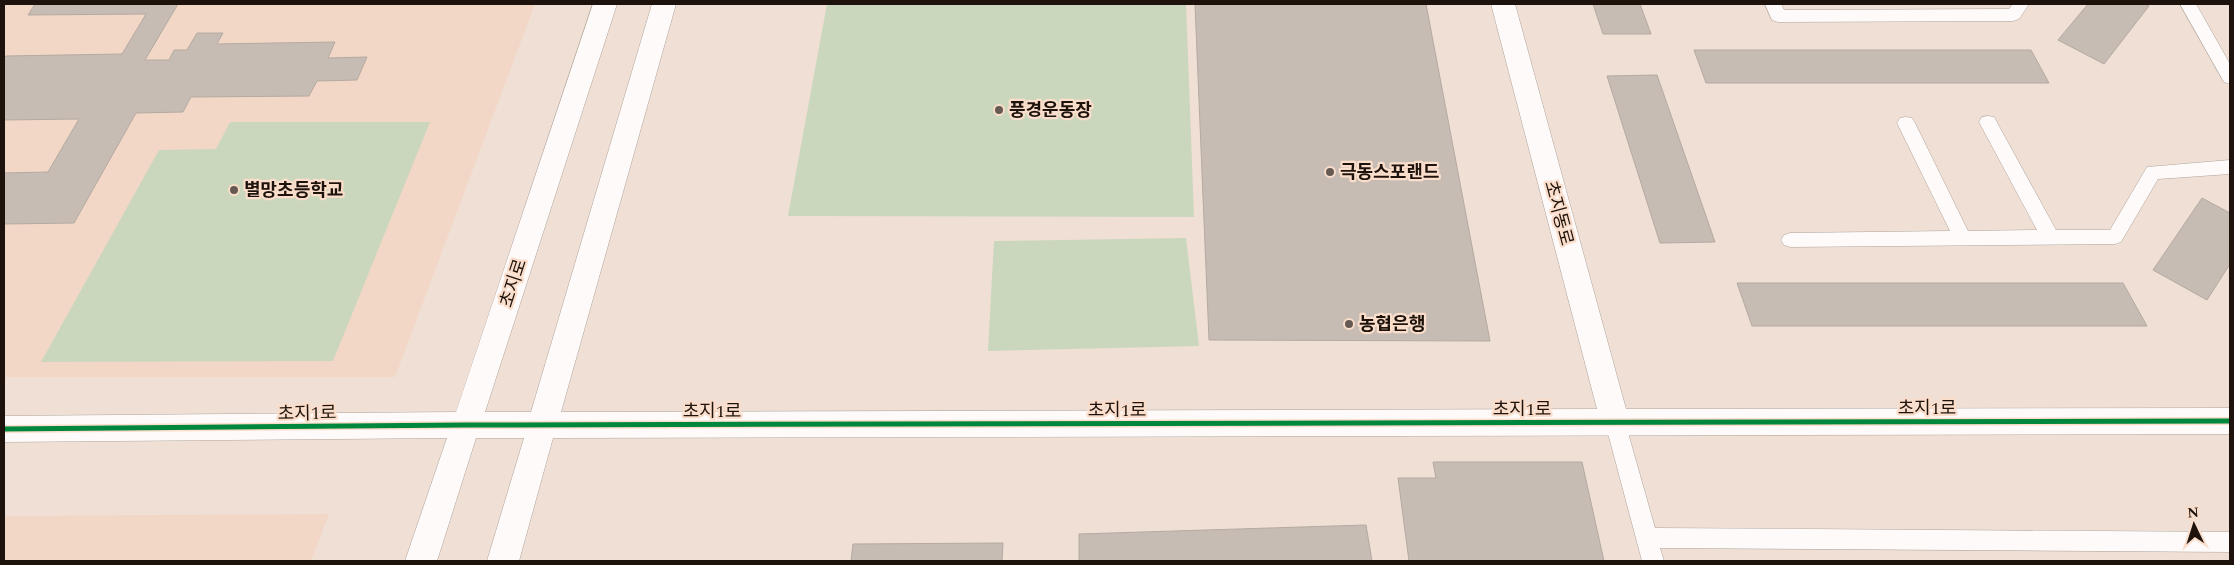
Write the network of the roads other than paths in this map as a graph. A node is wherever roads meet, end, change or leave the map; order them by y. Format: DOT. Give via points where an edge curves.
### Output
graph roads {
  1 [pos="605,4"];
  2 [pos="664,4"];
  3 [pos="1503,4"];
  4 [pos="1773,4"];
  5 [pos="2021,4"];
  6 [pos="2188,4"];
  7 [pos="1928,9"];
  8 [pos="1850,10"];
  9 [pos="2230,78"];
  10 [pos="1988,122"];
  11 [pos="1906,123"];
  12 [pos="2230,167"];
  13 [pos="2050,237"];
  14 [pos="1962,238"];
  15 [pos="1790,240"];
  16 [pos="2230,421"];
  17 [pos="1615,422"];
  18 [pos="466,425"];
  19 [pos="543,425"];
  20 [pos="4,430"];
  21 [pos="1646,538"];
  22 [pos="2230,542"];
  23 [pos="421,561"];
  24 [pos="503,561"];
  25 [pos="1653,561"];
  1 -- 18 [label="street, 초지로"];
  2 -- 19 [label="street"];
  3 -- 17 [label="street, 초지동로"];
  4 -- 8 [label="lane" via="1778,16"];
  5 -- 7 [label="lane" via="2013,15"];
  6 -- 9 [label="lane"];
  7 -- 8 [label="lane"];
  10 -- 13 [label="lane"];
  11 -- 14 [label="lane"];
  12 -- 13 [label="lane" via="2153,172 2115,237"];
  13 -- 14 [label="lane"];
  14 -- 15 [label="lane"];
  16 -- 17 [label="street, 초지1로"];
  17 -- 19 [label="street, 초지1로"];
  17 -- 21 [label="lane"];
  18 -- 19 [label="street, 초지1로"];
  18 -- 20 [label="street, 초지1로"];
  18 -- 23 [label="street, 초지로"];
  19 -- 24 [label="street"];
  21 -- 22 [label="lane"];
  21 -- 25 [label="lane"];
}
